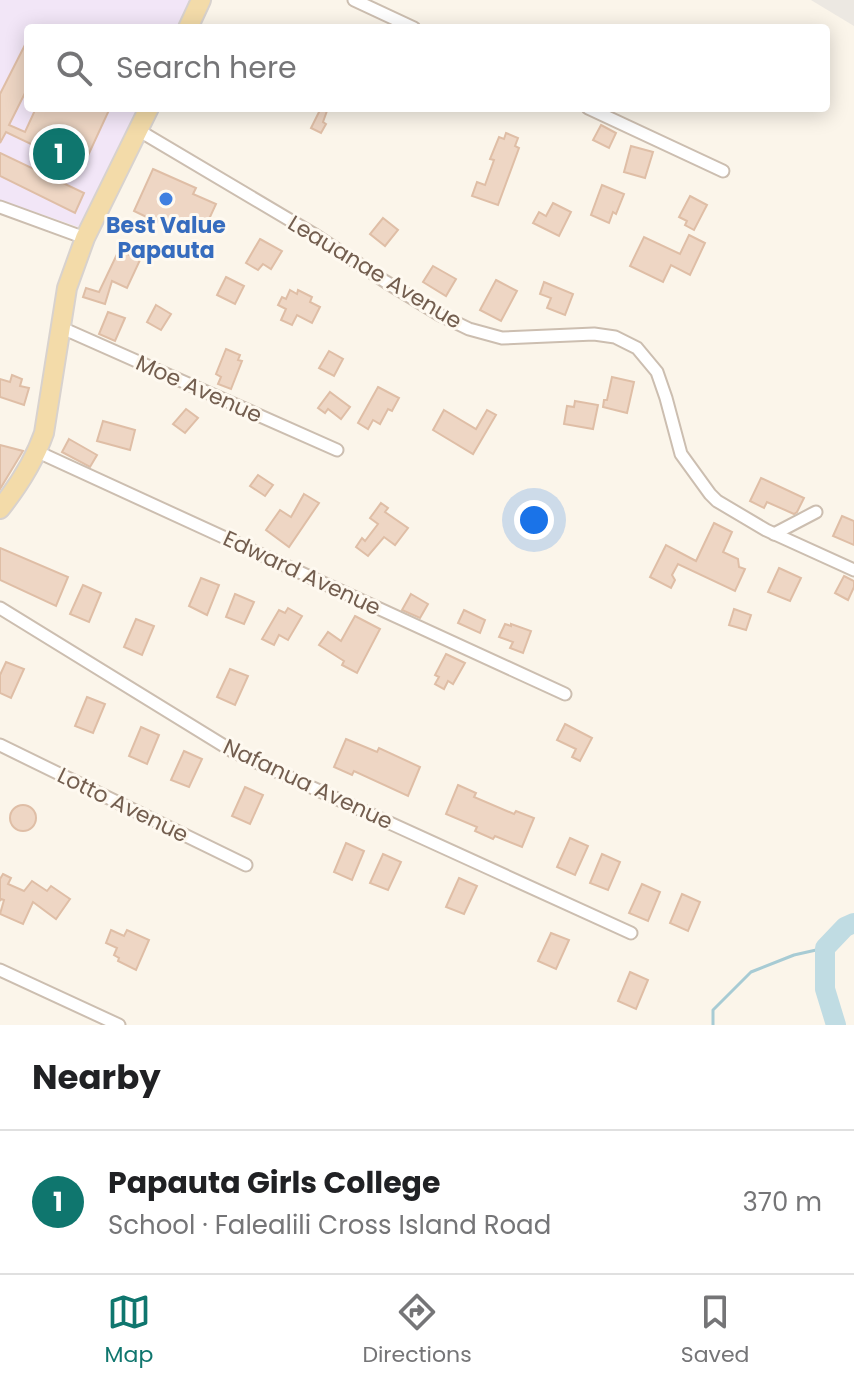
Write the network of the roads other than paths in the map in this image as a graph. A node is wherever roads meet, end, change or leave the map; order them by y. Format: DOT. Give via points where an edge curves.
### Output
graph roads {
  1 [pos="201,0"];
  2 [pos="354,0"];
  3 [pos="190,24"];
  4 [pos="405,24"];
  5 [pos="147,112"];
  6 [pos="597,112"];
  7 [pos="138,130"];
  8 [pos="723,171"];
  9 [pos="0,207"];
  10 [pos="85,238"];
  11 [pos="62,328"];
  12 [pos="337,450"];
  13 [pos="38,452"];
  14 [pos="0,509"];
  15 [pos="816,512"];
  16 [pos="774,534"];
  17 [pos="854,570"];
  18 [pos="0,608"];
  19 [pos="565,694"];
  20 [pos="0,745"];
  21 [pos="246,865"];
  22 [pos="631,933"];
  23 [pos="0,970"];
  24 [pos="119,1025"];
  1 -- 3 [label="main road"];
  2 -- 4 [label="street"];
  5 -- 7 [label="main road"];
  6 -- 8 [label="street"];
  7 -- 10 [label="main road"];
  7 -- 16 [label="street, Leauanae Avenue" via="469,329 502,338 594,334 637,348 657,372 681,454 710,494"];
  9 -- 10 [label="street"];
  10 -- 11 [label="main road" via="67,288"];
  11 -- 12 [label="street, Moe Avenue"];
  11 -- 13 [label="main road"];
  13 -- 14 [label="main road"];
  13 -- 19 [label="street, Edward Avenue"];
  15 -- 16 [label="street"];
  16 -- 17 [label="street, Leauanae Avenue"];
  18 -- 22 [label="street, Nafanua Avenue" via="234,752"];
  20 -- 21 [label="street, Lotto Avenue"];
  23 -- 24 [label="street"];
}
